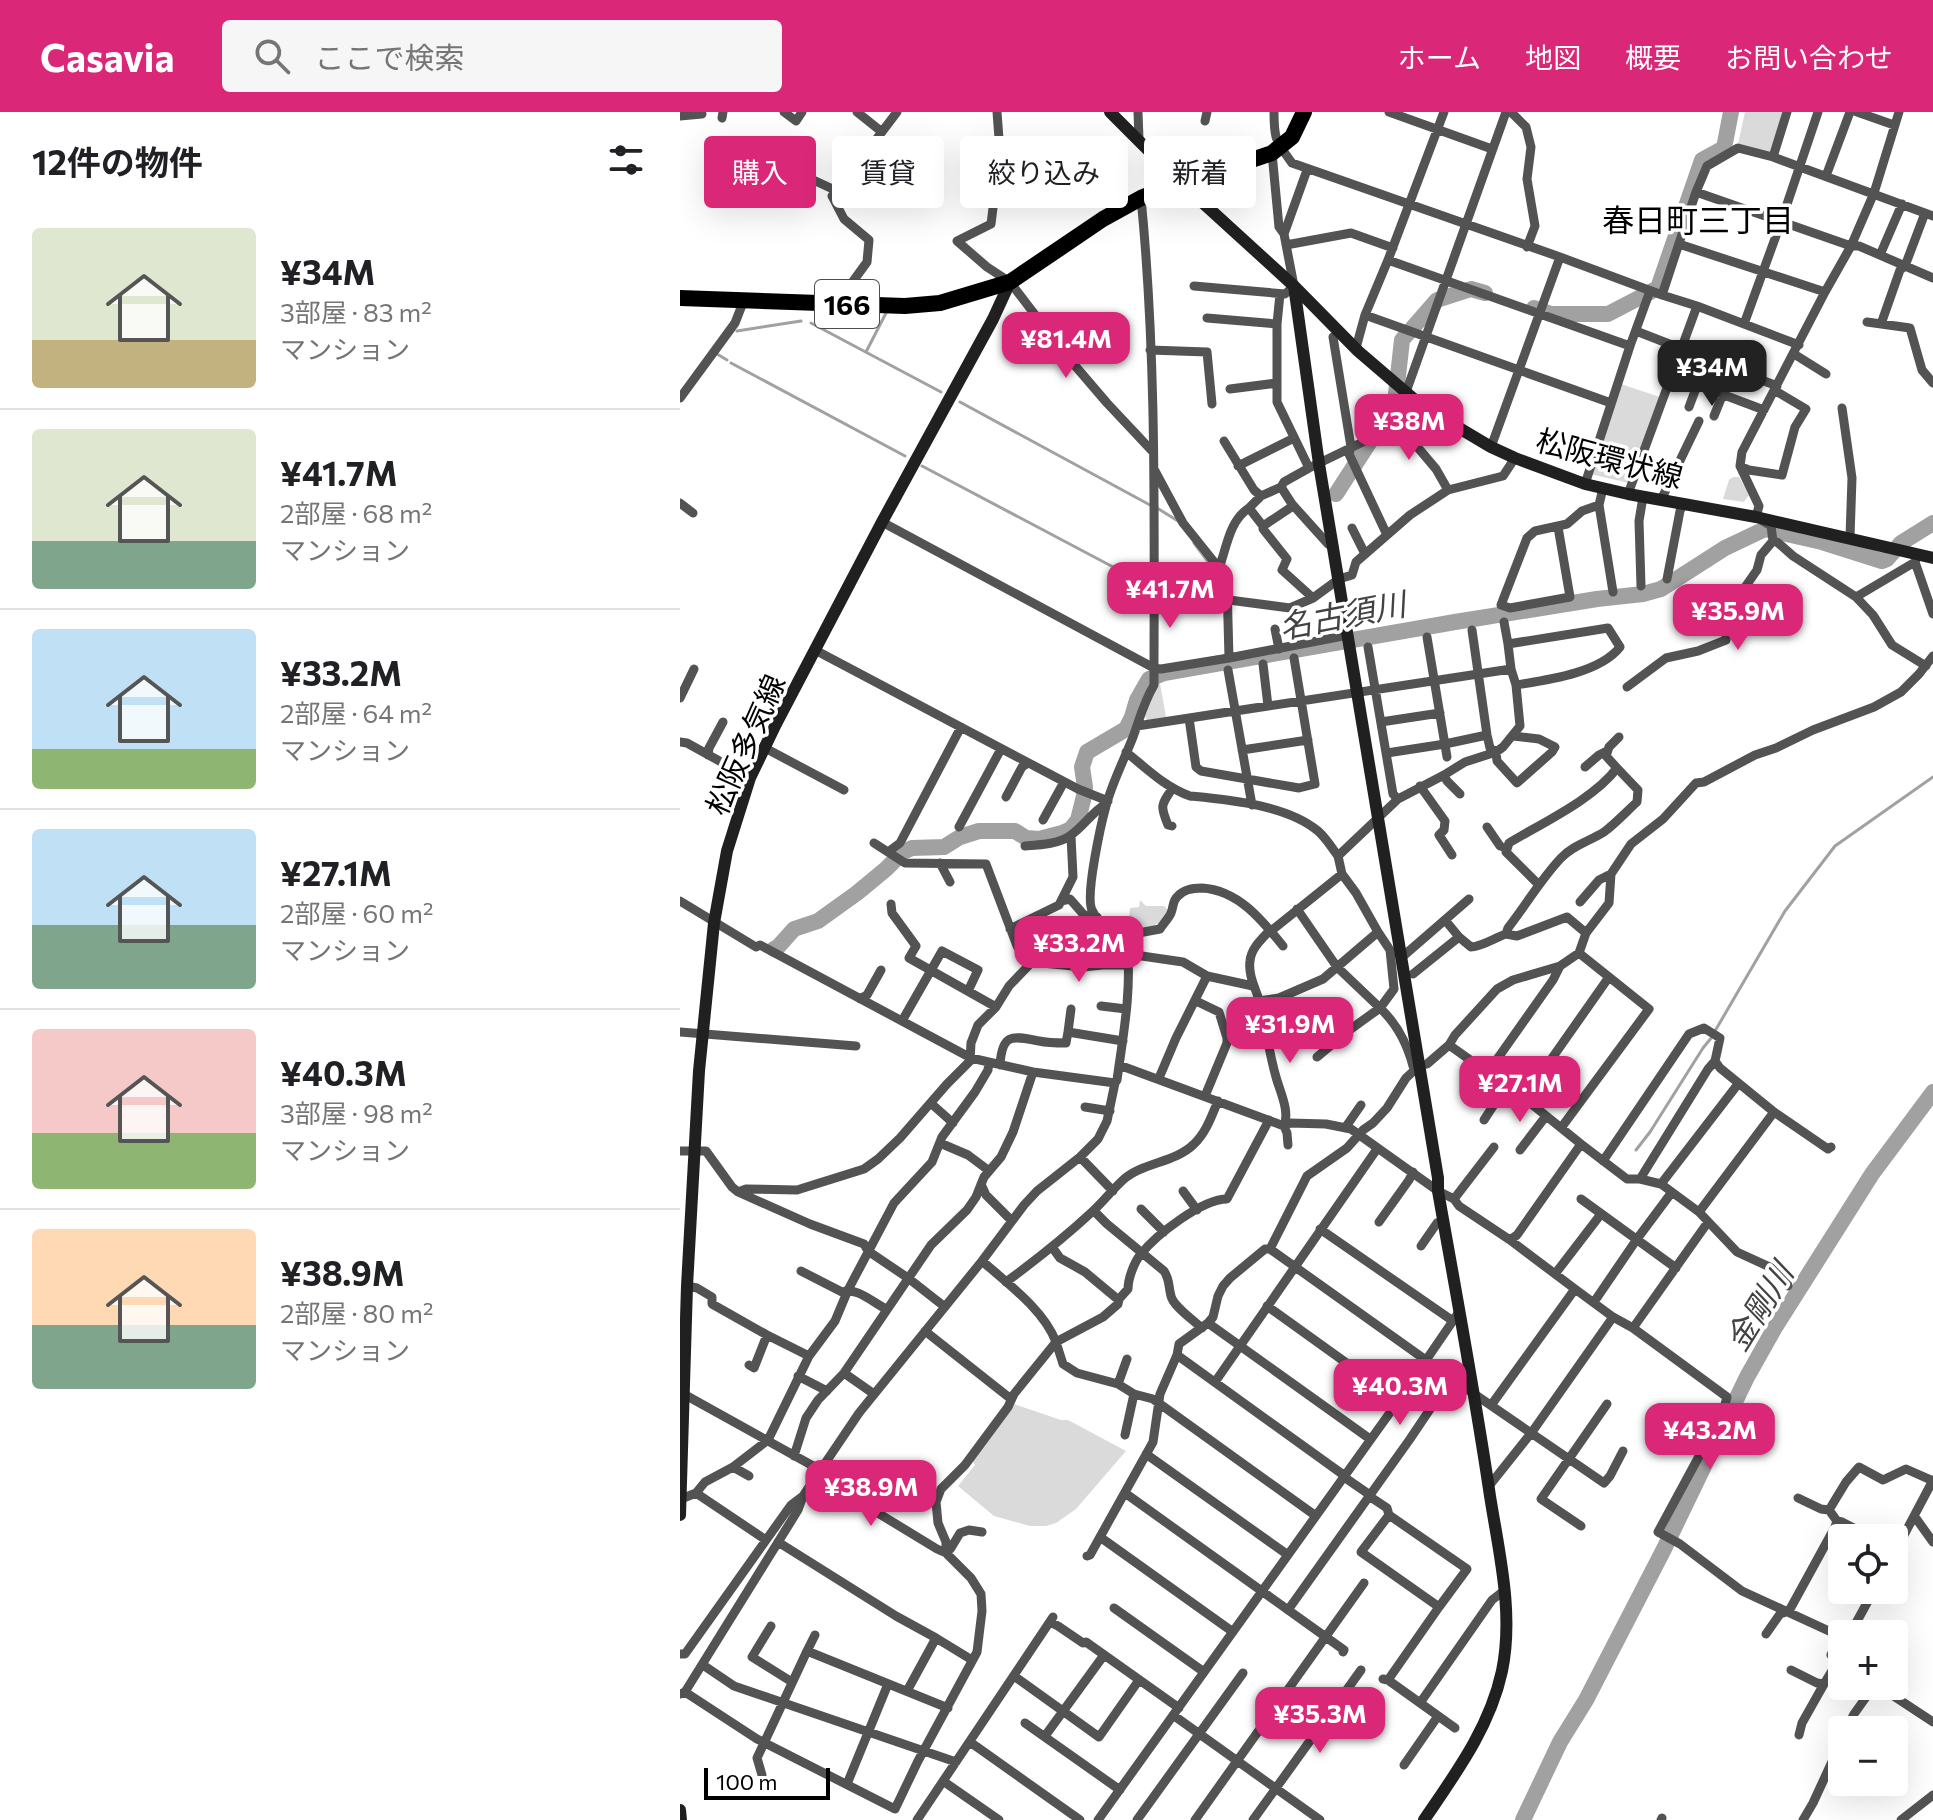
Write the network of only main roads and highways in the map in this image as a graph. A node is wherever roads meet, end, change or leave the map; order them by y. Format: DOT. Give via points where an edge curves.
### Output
graph roads {
  1 [pos="1110,112"];
  2 [pos="1304,112"];
  3 [pos="1144,144"];
  4 [pos="1256,158"];
  5 [pos="1144,197"];
  6 [pos="1209,208"];
  7 [pos="1010,282"];
  8 [pos="1294,286"];
  9 [pos="680,298"];
  10 [pos="1933,558"];
  11 [pos="682,1393"];
  12 [pos="681,1499"];
  13 [pos="680,1515"];
  14 [pos="680,1810"];
  15 [pos="681,1820"];
  16 [pos="1424,1820"];
  1 -- 3 [label="main road, 松阪環状線"];
  2 -- 4 [label="highway, 166" via="1292,137"];
  5 -- 7 [label="highway, 166"];
  6 -- 8 [label="main road, 松阪環状線"];
  7 -- 9 [label="highway, 166" via="940,303 905,306"];
  7 -- 11 [label="main road, 松阪多気線" via="750,778 727,851 703,1033"];
  8 -- 10 [label="main road, 松阪環状線" via="1422,406 1515,458 1585,484"];
  8 -- 16 [label="main road" via="1314,466 1334,547 1456,1316 1505,1590 1506,1646 1493,1702 1471,1748"];
  11 -- 12 [label="main road, 松阪多気線"];
  12 -- 13 [label="main road, 松阪多気線"];
  14 -- 15 [label="main road"];
}
